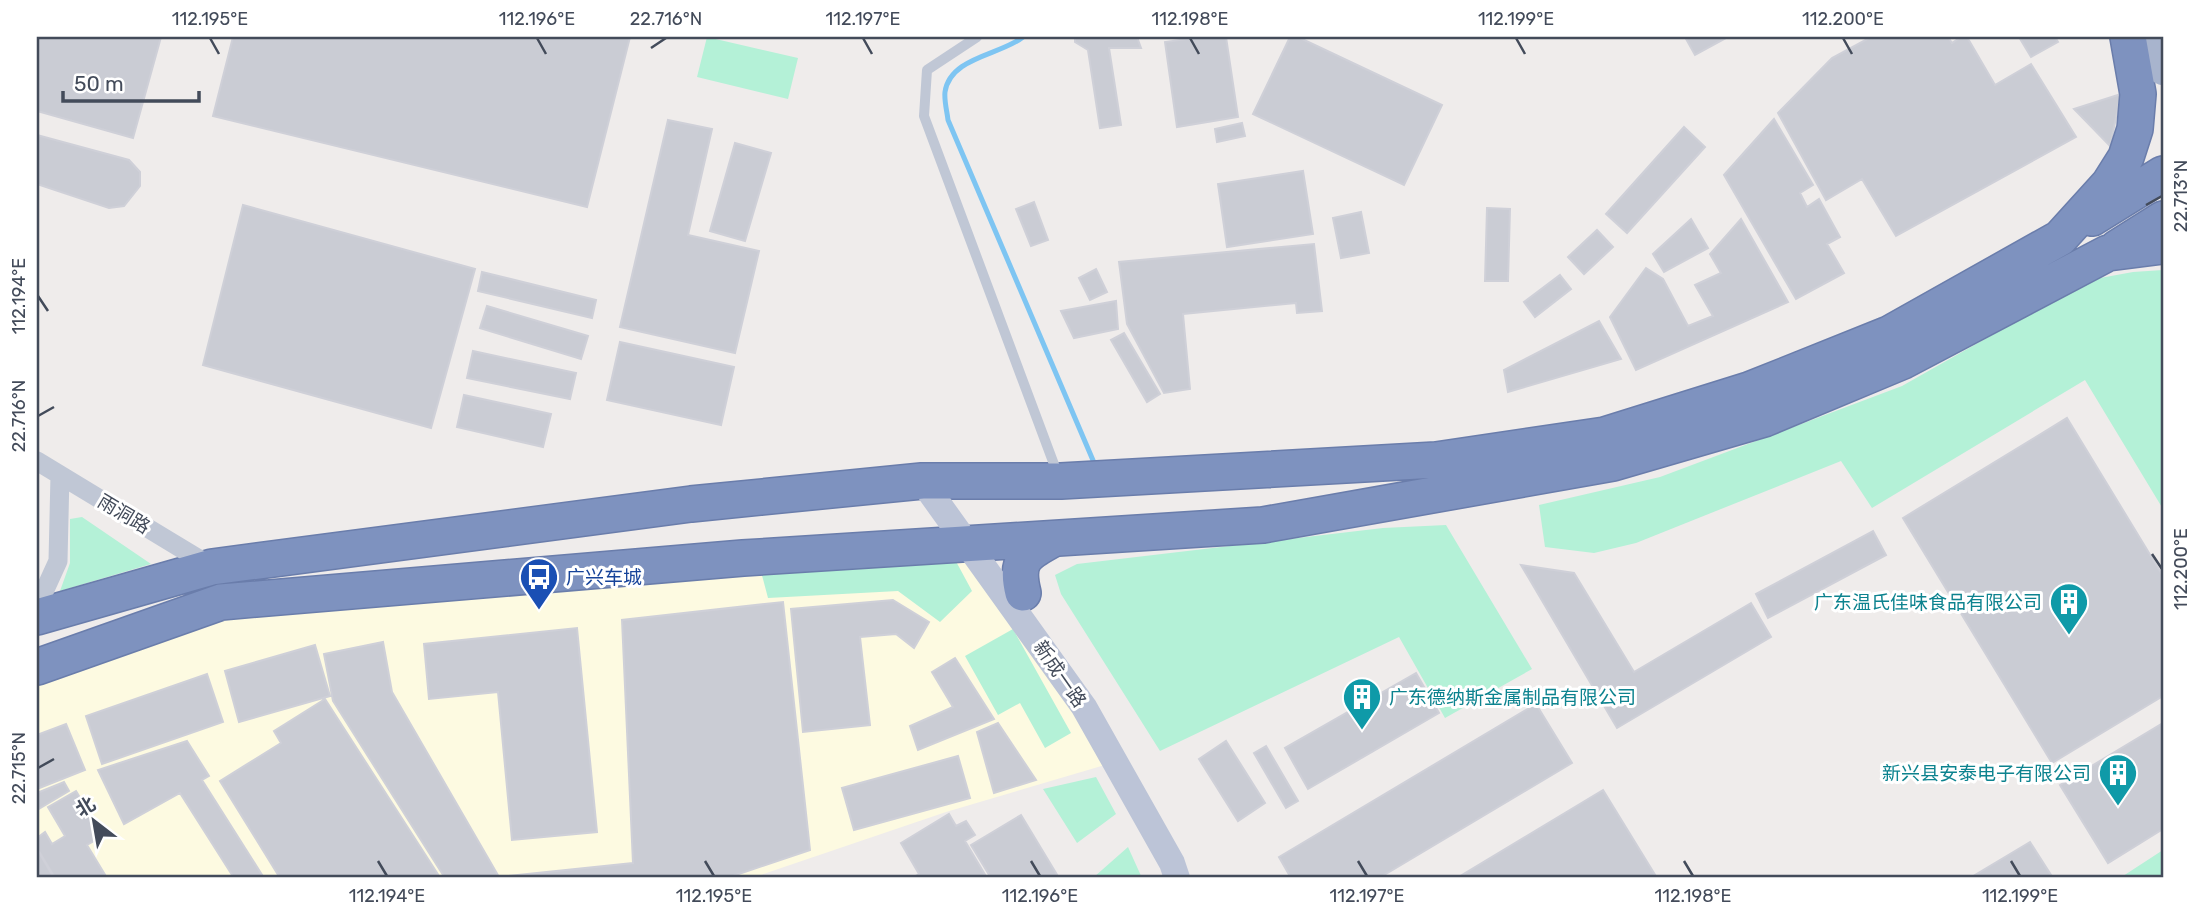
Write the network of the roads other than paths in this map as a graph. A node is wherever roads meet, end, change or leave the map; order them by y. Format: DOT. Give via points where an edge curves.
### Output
graph roads {
  1 [pos="977,37"];
  2 [pos="2127,37"];
  3 [pos="2145,37"];
  4 [pos="2163,70"];
  5 [pos="2163,174"];
  6 [pos="2163,219"];
  7 [pos="2060,239"];
  8 [pos="2163,246"];
  9 [pos="2108,253"];
  10 [pos="37,461"];
  11 [pos="60,475"];
  12 [pos="931,481"];
  13 [pos="1061,481"];
  14 [pos="1053,539"];
  15 [pos="977,543"];
  16 [pos="212,566"];
  17 [pos="1023,593"];
  18 [pos="37,607"];
  19 [pos="37,617"];
  20 [pos="37,667"];
  21 [pos="1177,878"];
  22 [pos="1195,878"];
  1 -- 13 [label="lane" via="927,71 924,116"];
  2 -- 7 [label="highway" via="2138,94 2135,129 2126,157 2109,184"];
  3 -- 4 [label="main road"];
  5 -- 7 [label="highway"];
  6 -- 9 [label="highway"];
  7 -- 13 [label="highway" via="1889,334 1749,390 1605,435 1436,460"];
  8 -- 9 [label="highway"];
  9 -- 14 [label="highway" via="1903,361 1764,419 1614,463 1263,525"];
  10 -- 11 [label="street, 雨洞路"];
  11 -- 16 [label="street, 雨洞路"];
  11 -- 18 [label="street" via="58,562"];
  12 -- 13 [label="highway"];
  12 -- 15 [label="street, 新成一路"];
  12 -- 16 [label="highway" via="691,504"];
  14 -- 15 [label="highway"];
  14 -- 17 [label="highway" via="1024,559 1018,573"];
  15 -- 17 [label="street, 新成一路"];
  15 -- 20 [label="highway" via="221,602"];
  15 -- 21 [label="street, 新成一路" via="1084,707"];
  16 -- 19 [label="highway"];
  17 -- 22 [label="street, 新成一路" via="1098,698 1188,856"];
}
